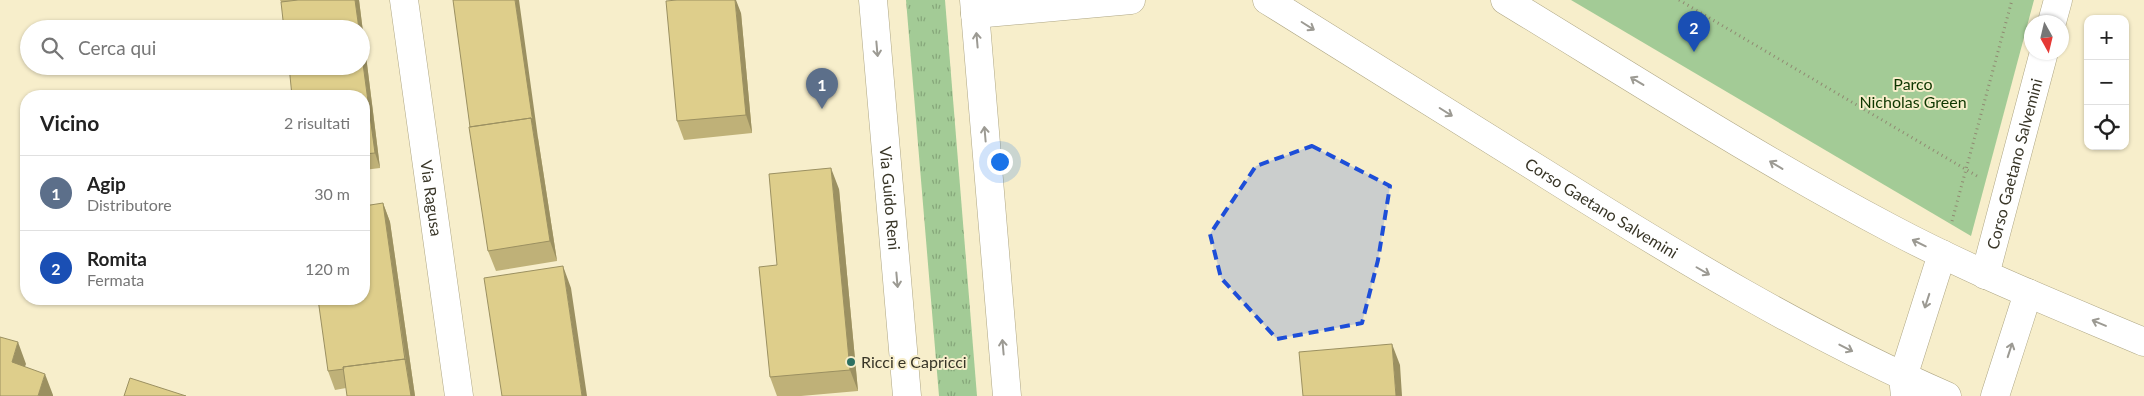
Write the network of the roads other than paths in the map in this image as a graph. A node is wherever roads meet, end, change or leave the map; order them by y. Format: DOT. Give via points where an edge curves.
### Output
graph roads {
  1 [pos="404,0"];
  2 [pos="873,0"];
  3 [pos="1131,0"];
  4 [pos="1267,0"];
  5 [pos="1505,0"];
  6 [pos="2058,0"];
  7 [pos="975,7"];
  8 [pos="2054,15"];
  9 [pos="2042,60"];
  10 [pos="1942,254"];
  11 [pos="1985,275"];
  12 [pos="2028,294"];
  13 [pos="2144,342"];
  14 [pos="1904,387"];
  15 [pos="459,396"];
  16 [pos="907,396"];
  17 [pos="1007,396"];
  18 [pos="1947,396"];
  19 [pos="1995,396"];
  1 -- 15 [label="street, Via Ragusa"];
  2 -- 16 [label="street, Via Guido Reni, one-way"];
  3 -- 7 [label="street"];
  4 -- 14 [label="street, Corso Gaetano Salvemini, one-way" via="1662,247"];
  10 -- 5 [label="street, one-way" via="1806,182"];
  6 -- 8 [label="street"];
  17 -- 7 [label="street, one-way"];
  9 -- 11 [label="street, Corso Gaetano Salvemini"];
  10 -- 11 [label="street"];
  10 -- 14 [label="street, one-way"];
  11 -- 12 [label="street"];
  13 -- 12 [label="street, one-way"];
  19 -- 12 [label="street, one-way"];
  14 -- 18 [label="street, Corso Gaetano Salvemini"];
}
